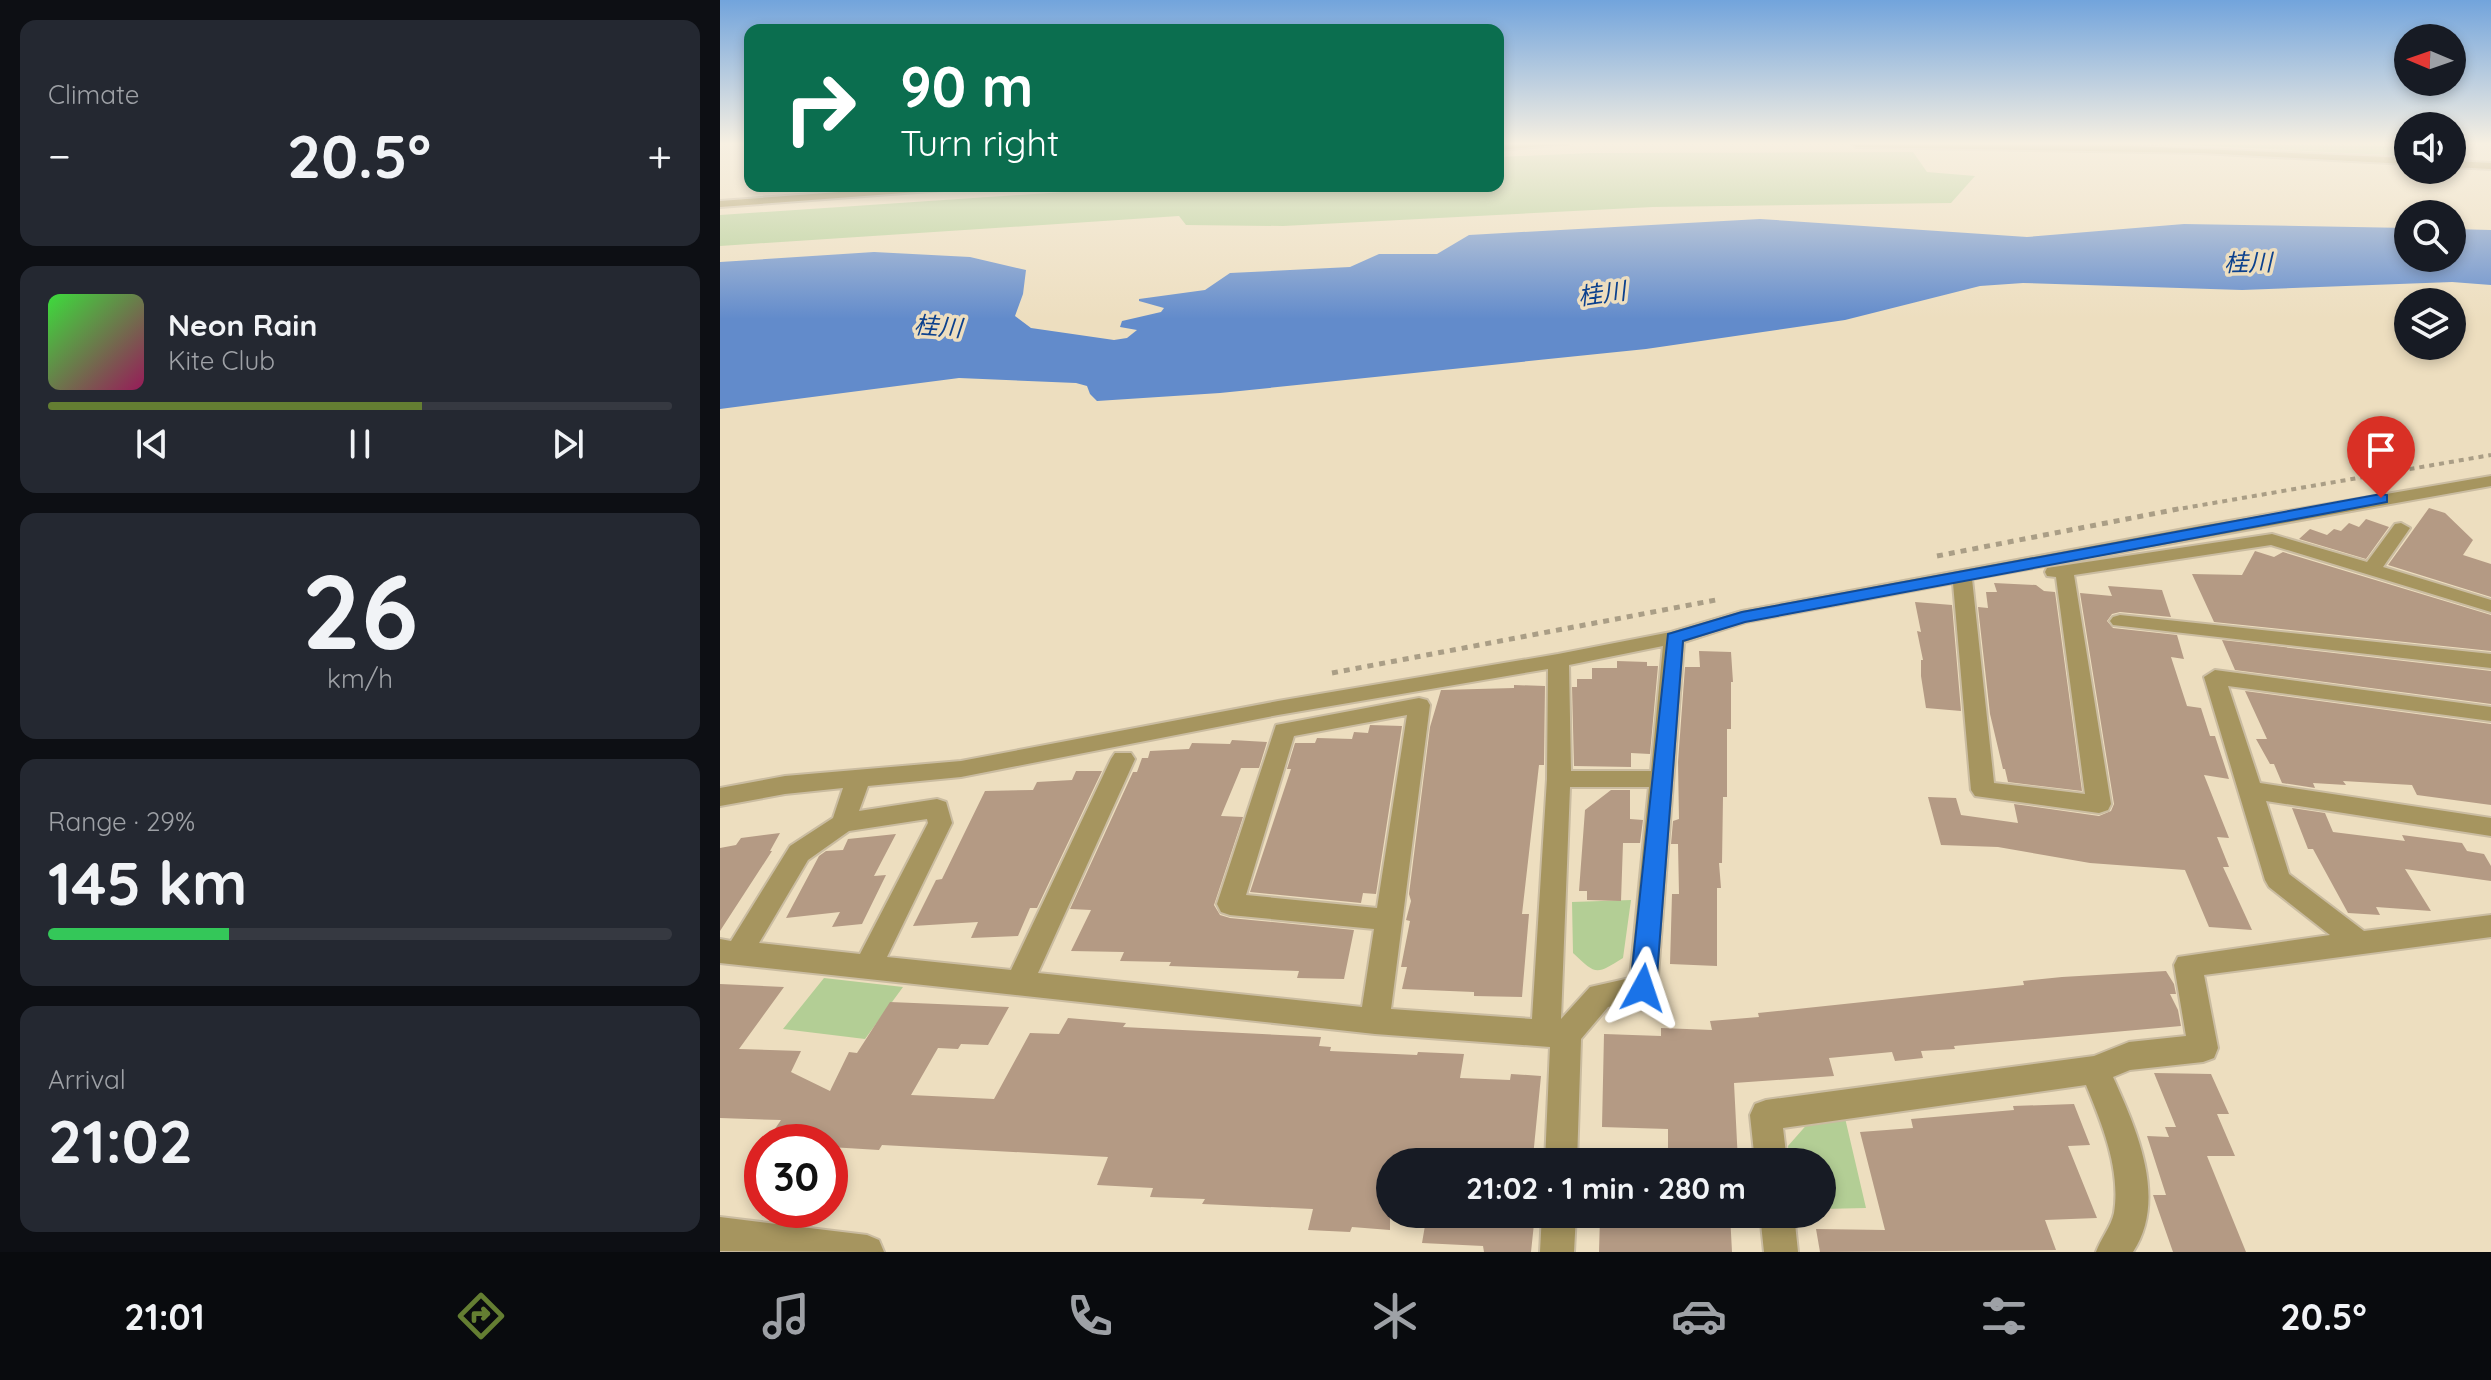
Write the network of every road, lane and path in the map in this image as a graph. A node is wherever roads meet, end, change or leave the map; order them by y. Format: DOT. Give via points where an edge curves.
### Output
graph roads {
  1 [pos="741,202"];
  2 [pos="720,204"];
  3 [pos="2491,455"];
  4 [pos="2491,481"];
  5 [pos="2401,528"];
  6 [pos="1935,556"];
  7 [pos="2372,569"];
  8 [pos="2064,571"];
  9 [pos="1962,577"];
  10 [pos="1719,599"];
  11 [pos="2491,606"];
  12 [pos="2120,621"];
  13 [pos="1674,638"];
  14 [pos="1558,661"];
  15 [pos="2491,661"];
  16 [pos="1317,676"];
  17 [pos="2491,714"];
  18 [pos="1281,719"];
  19 [pos="1123,759"];
  20 [pos="859,778"];
  21 [pos="1559,779"];
  22 [pos="1663,779"];
  23 [pos="2249,790"];
  24 [pos="720,797"];
  25 [pos="843,823"];
  26 [pos="2491,827"];
  27 [pos="1390,920"];
  28 [pos="2491,926"];
  29 [pos="2358,942"];
  30 [pos="730,952"];
  31 [pos="867,968"];
  32 [pos="1020,981"];
  33 [pos="1375,1021"];
  34 [pos="1556,1034"];
  35 [pos="2095,1070"];
  36 [pos="1560,1148"];
  37 [pos="1770,1148"];
  38 [pos="1558,1228"];
  39 [pos="1778,1228"];
  40 [pos="720,1234"];
  41 [pos="867,1252"];
  42 [pos="1557,1252"];
  43 [pos="1781,1252"];
  44 [pos="2113,1252"];
  1 -- 2 [label="street"];
  3 -- 6 [label="path"];
  4 -- 9 [label="street"];
  5 -- 7 [label="street"];
  7 -- 8 [label="street" via="2272,539"];
  7 -- 11 [label="street"];
  8 -- 9 [label="street"];
  8 -- 9 [label="street" via="2099,804 1983,790"];
  9 -- 13 [label="street" via="1742,617"];
  10 -- 16 [label="path"];
  12 -- 15 [label="street"];
  13 -- 14 [label="street"];
  13 -- 22 [label="street"];
  14 -- 18 [label="street"];
  14 -- 21 [label="street"];
  17 -- 23 [label="street" via="2215,677"];
  18 -- 20 [label="street" via="961,769"];
  18 -- 27 [label="street" via="1230,904"];
  18 -- 27 [label="street" via="1419,705"];
  19 -- 32 [label="street"];
  20 -- 24 [label="street"];
  20 -- 25 [label="street"];
  21 -- 22 [label="street"];
  21 -- 34 [label="street"];
  22 -- 34 [label="street" via="1643,988 1600,996"];
  23 -- 26 [label="street"];
  23 -- 29 [label="street" via="2278,880"];
  25 -- 30 [label="street" via="799,853"];
  25 -- 31 [label="street" via="937,808 940,823"];
  27 -- 33 [label="street"];
  28 -- 29 [label="street"];
  29 -- 35 [label="street" via="2188,965 2203,1048 2129,1056"];
  30 -- 31 [label="street"];
  31 -- 32 [label="street"];
  32 -- 33 [label="street"];
  33 -- 34 [label="street"];
  34 -- 36 [label="street"];
  35 -- 37 [label="street" via="1766,1115"];
  35 -- 44 [label="street" via="2120,1124 2131,1186 2131,1217"];
  38 -- 42 [label="street"];
  39 -- 43 [label="street"];
  40 -- 41 [label="street"];
}
